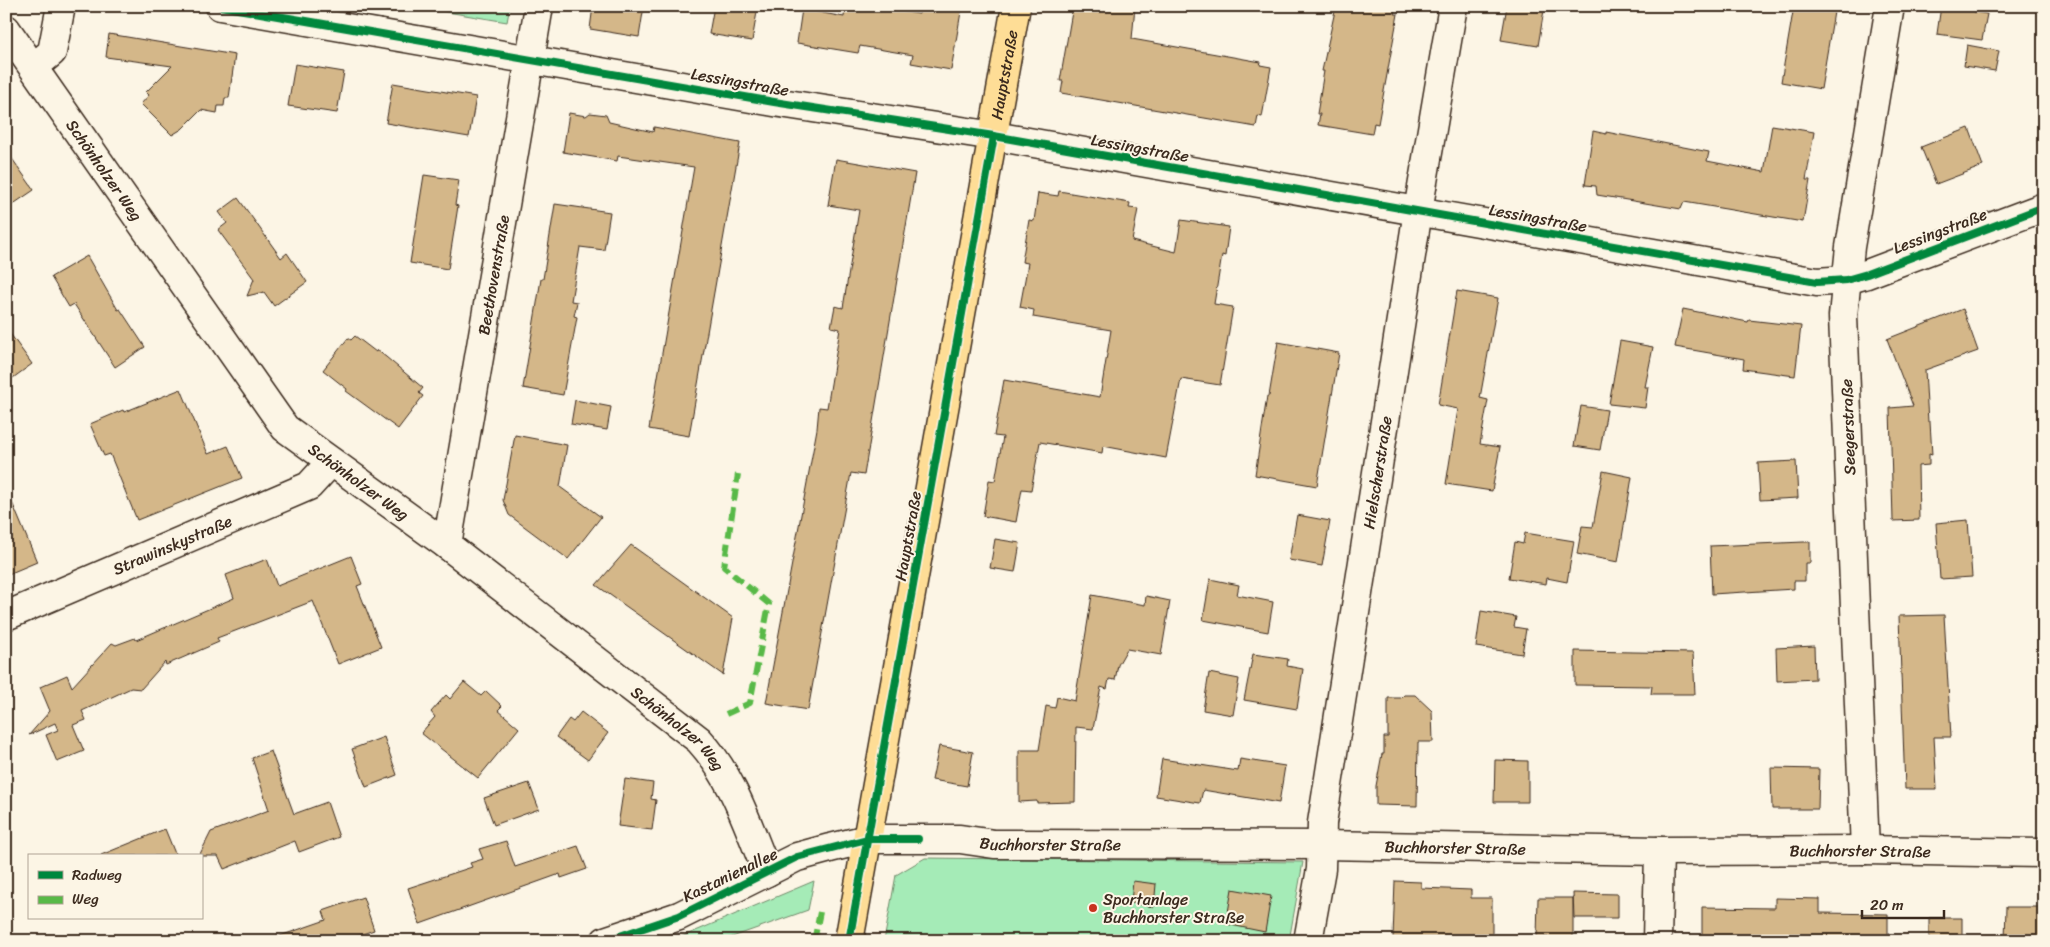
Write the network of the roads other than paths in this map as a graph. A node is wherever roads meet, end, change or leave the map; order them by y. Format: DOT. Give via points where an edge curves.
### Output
graph roads {
  1 [pos="61,6"];
  2 [pos="220,6"];
  3 [pos="539,6"];
  4 [pos="1016,6"];
  5 [pos="1453,6"];
  6 [pos="1890,6"];
  7 [pos="6,29"];
  8 [pos="530,58"];
  9 [pos="34,67"];
  10 [pos="994,136"];
  11 [pos="2044,206"];
  12 [pos="1418,211"];
  13 [pos="1846,280"];
  14 [pos="331,462"];
  15 [pos="447,545"];
  16 [pos="6,616"];
  17 [pos="868,839"];
  18 [pos="1322,845"];
  19 [pos="1866,850"];
  20 [pos="1659,851"];
  21 [pos="2044,852"];
  22 [pos="767,872"];
  23 [pos="605,941"];
  24 [pos="849,941"];
  25 [pos="1308,941"];
  26 [pos="1657,941"];
  1 -- 9 [label="street" via="52,52"];
  2 -- 8 [label="street, Lessingstraße"];
  3 -- 8 [label="street, Beethovenstraße"];
  4 -- 10 [label="main road, Hauptstraße"];
  5 -- 12 [label="street, Hielscherstraße"];
  6 -- 13 [label="street, Seegerstraße"];
  7 -- 9 [label="street, Schönholzer Weg"];
  8 -- 10 [label="street, Lessingstraße" via="774,102"];
  8 -- 15 [label="street, Beethovenstraße"];
  9 -- 14 [label="street, Schönholzer Weg" via="284,428"];
  10 -- 12 [label="street, Lessingstraße"];
  10 -- 17 [label="main road, Hauptstraße"];
  11 -- 13 [label="street, Lessingstraße"];
  12 -- 13 [label="street, Lessingstraße" via="1817,282"];
  12 -- 18 [label="street, Hielscherstraße" via="1322,823"];
  13 -- 19 [label="street, Seegerstraße" via="1843,316"];
  14 -- 15 [label="street, Schönholzer Weg"];
  14 -- 16 [label="street, Strawinskystraße" via="309,486"];
  15 -- 22 [label="street, Schönholzer Weg" via="699,740 716,760 734,792"];
  17 -- 18 [label="street, Buchhorster Straße" via="960,839 994,844"];
  17 -- 22 [label="street, Kastanienallee" via="797,857"];
  17 -- 24 [label="main road, Hauptstraße"];
  18 -- 20 [label="street, Buchhorster Straße"];
  18 -- 25 [label="street, Hielscherstraße"];
  19 -- 20 [label="street, Buchhorster Straße"];
  19 -- 21 [label="street, Buchhorster Straße"];
  20 -- 26 [label="street"];
  22 -- 23 [label="street, Kastanienallee" via="679,916"];
}
